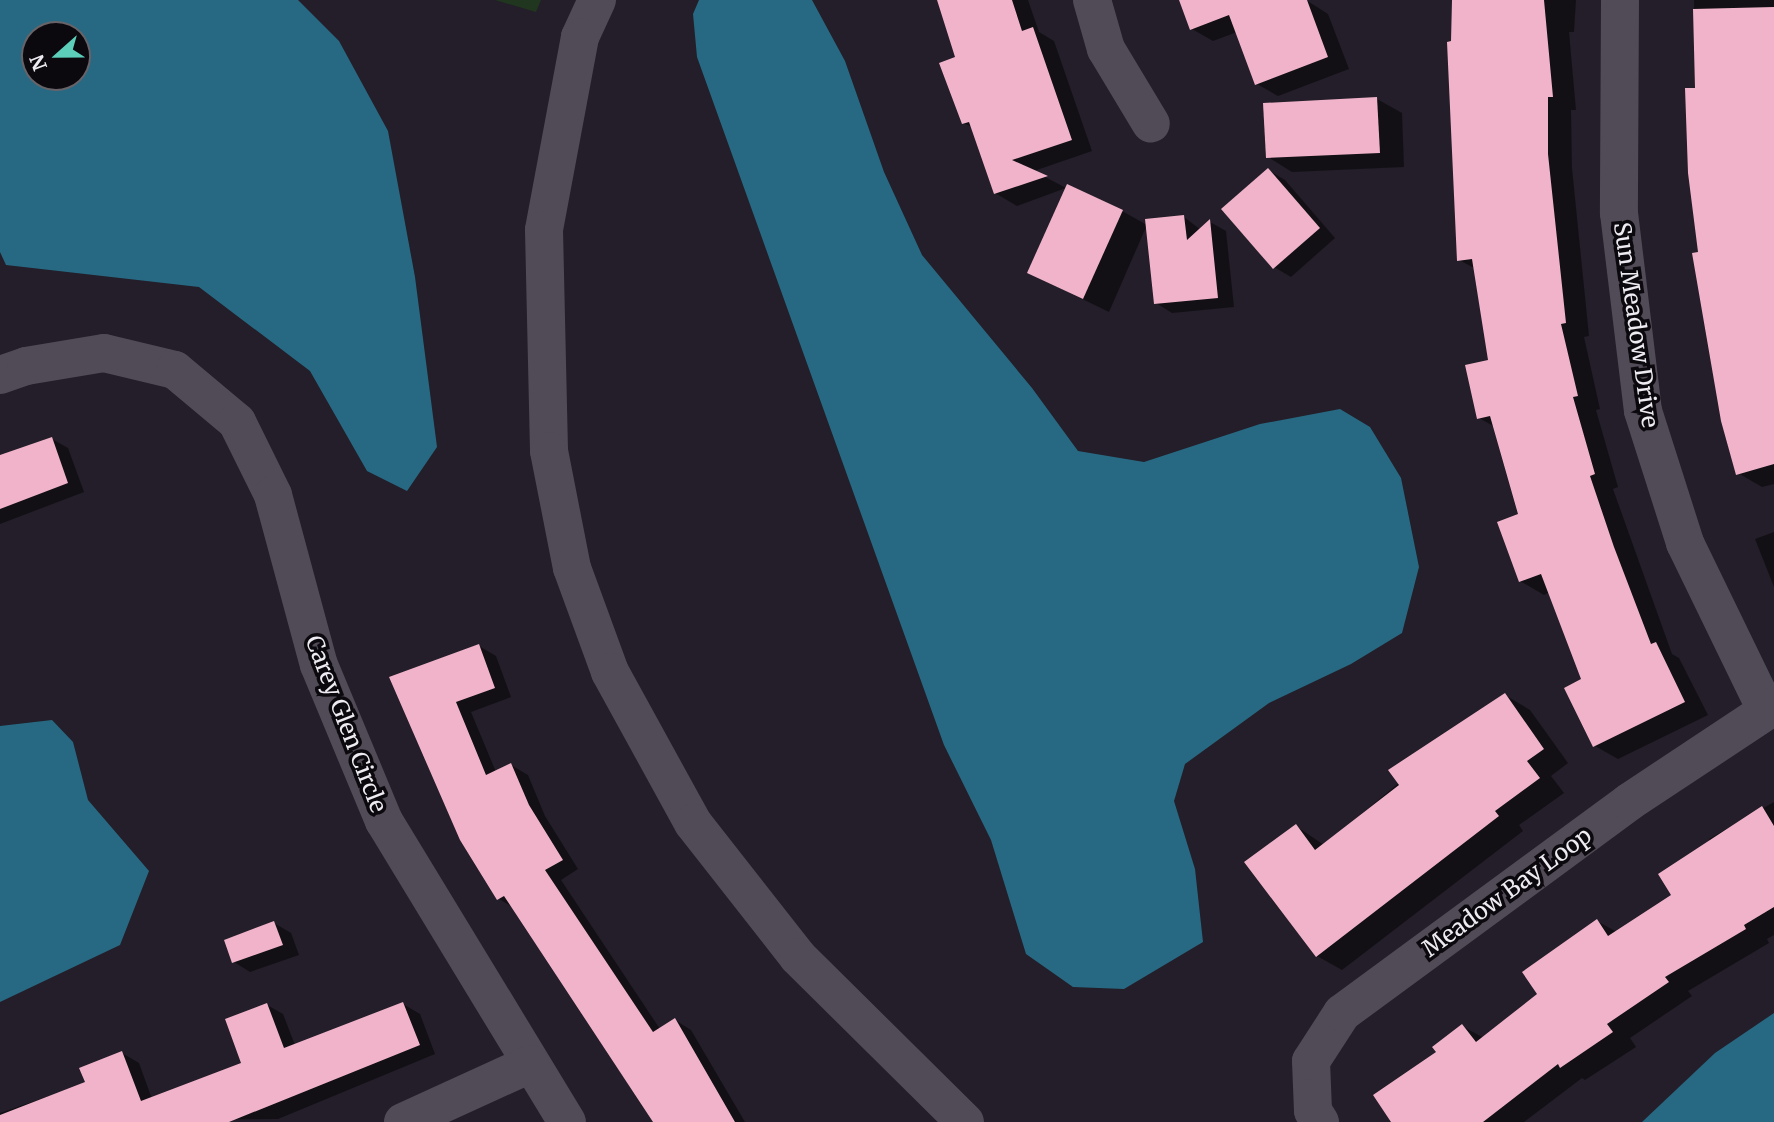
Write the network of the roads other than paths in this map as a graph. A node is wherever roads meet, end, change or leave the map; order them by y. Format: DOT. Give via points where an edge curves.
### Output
graph roads {
  1 [pos="597,0"];
  2 [pos="1092,0"];
  3 [pos="1619,0"];
  4 [pos="1151,124"];
  5 [pos="0,375"];
  6 [pos="1770,708"];
  7 [pos="530,1064"];
  8 [pos="402,1122"];
  9 [pos="567,1122"];
  10 [pos="965,1122"];
  11 [pos="1320,1122"];
  1 -- 10 [label="street" via="580,37 544,230 549,452 572,568 610,672 693,823 799,957"];
  2 -- 4 [label="street" via="1106,49"];
  3 -- 6 [label="street, Sun Meadow Drive" via="1619,213 1643,411 1685,543"];
  5 -- 7 [label="street, Carey Glen Circle" via="104,353 175,370 237,422 273,495 319,665 384,821"];
  6 -- 11 [label="street, Meadow Bay Loop" via="1629,802 1342,1013 1311,1061 1313,1111"];
  7 -- 8 [label="street"];
  7 -- 9 [label="street, Carey Glen Circle"];
}
